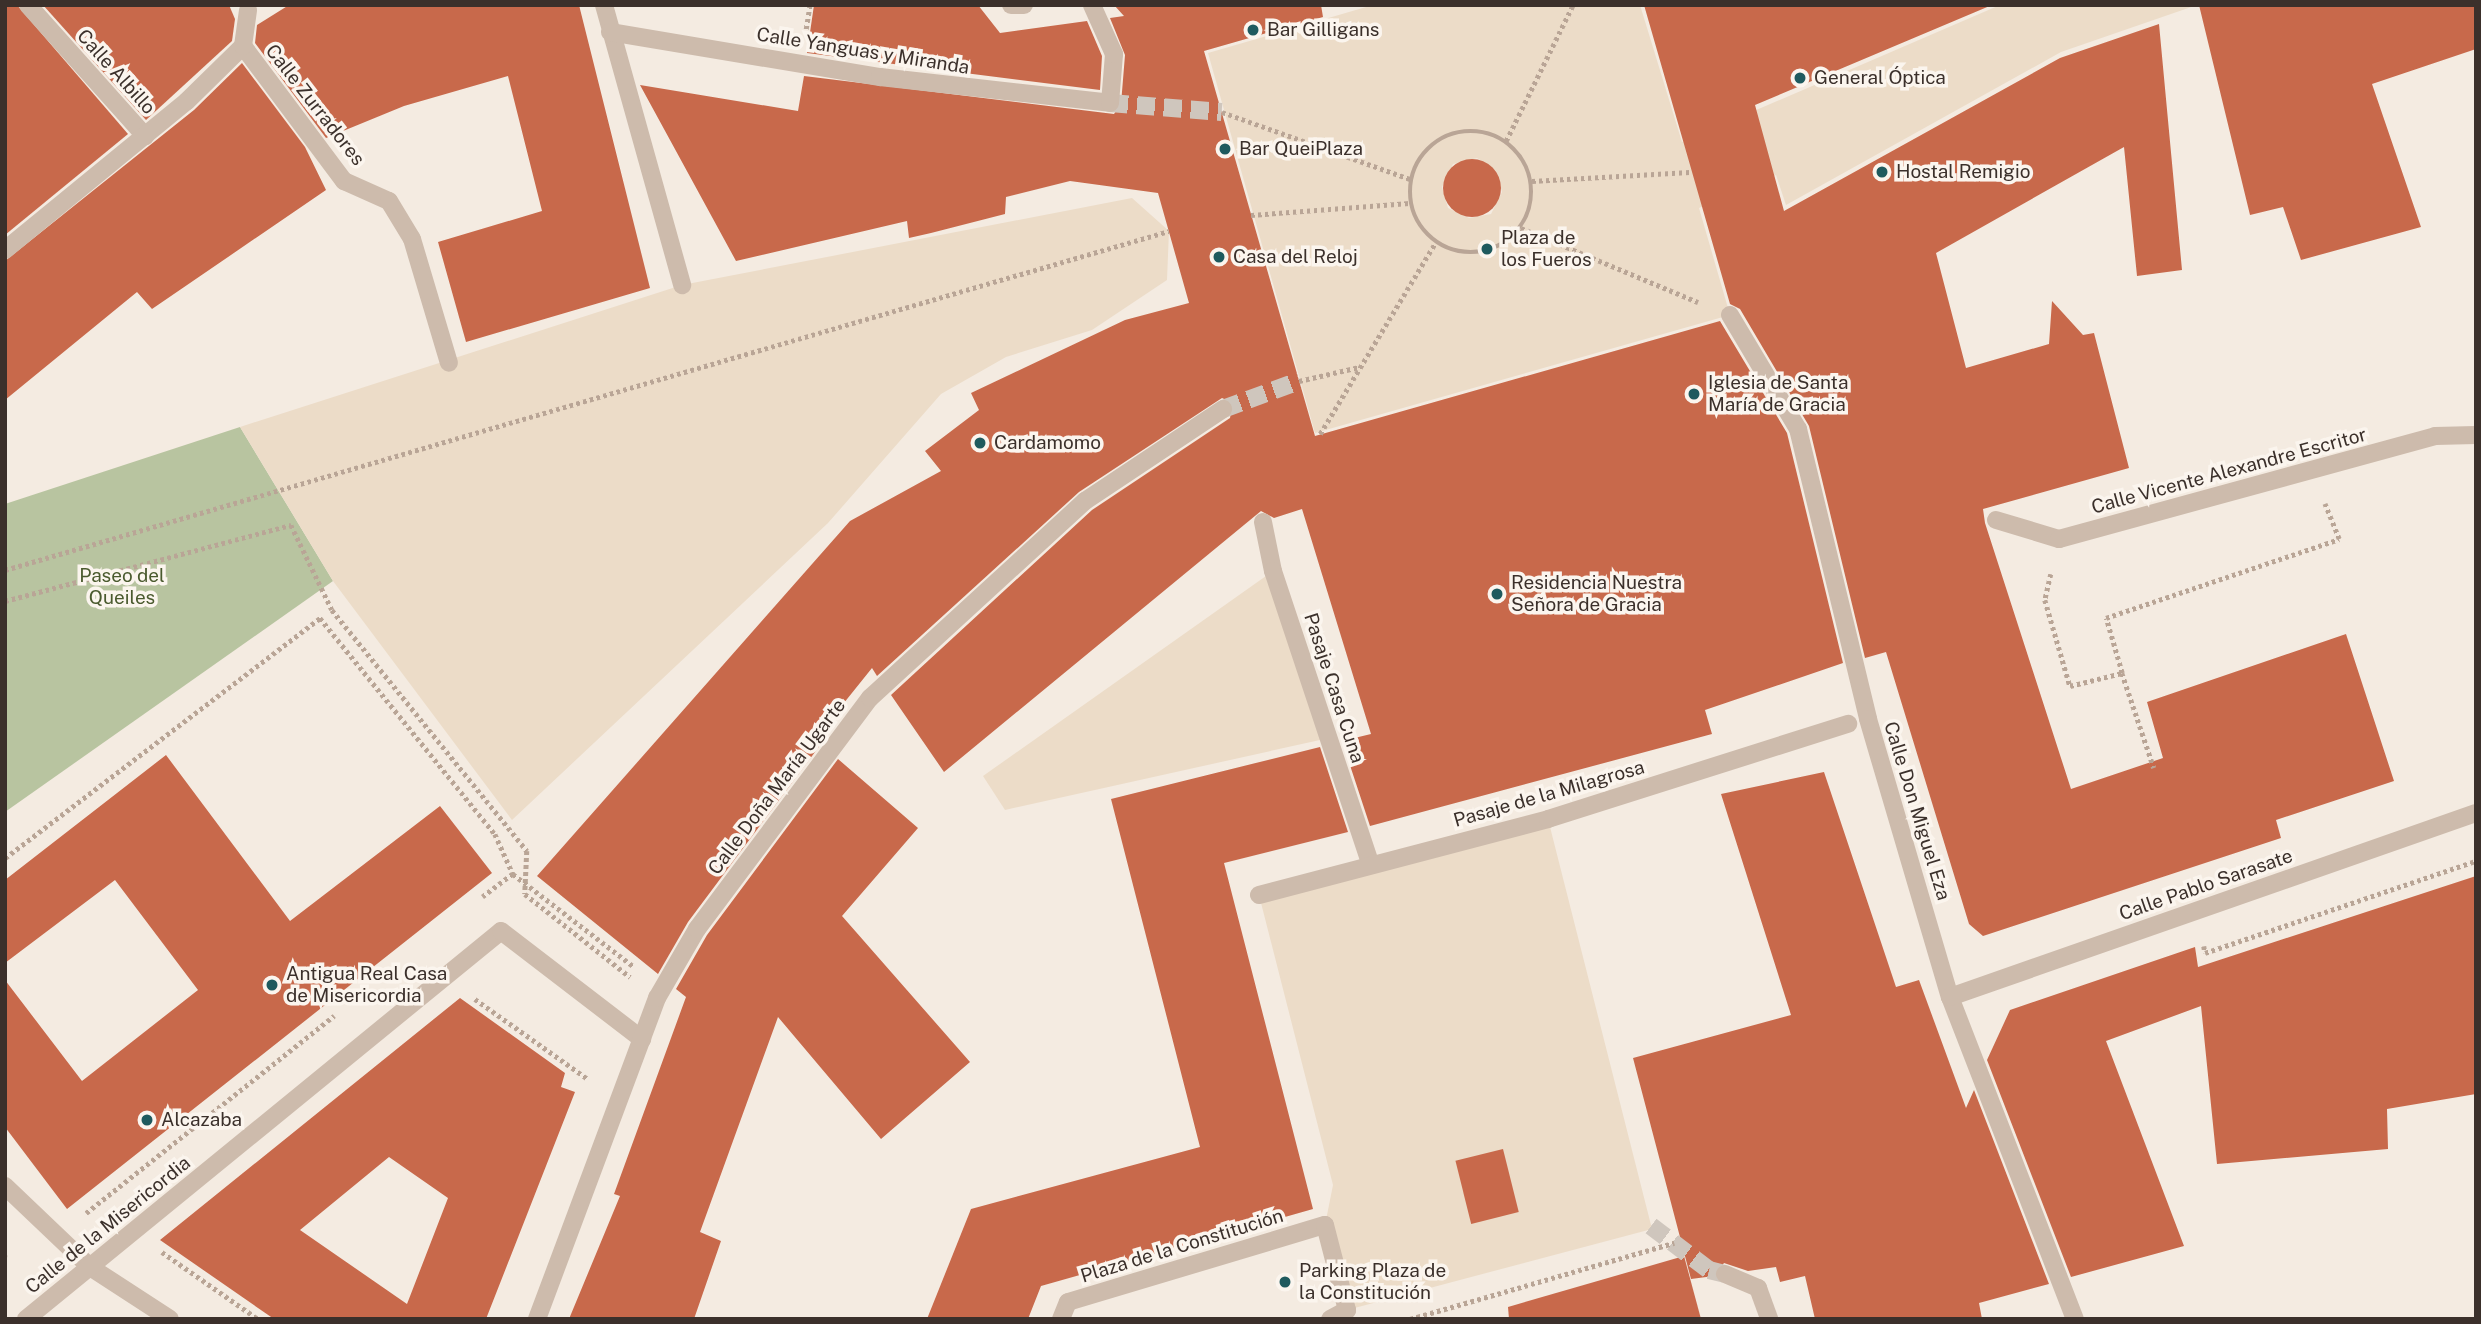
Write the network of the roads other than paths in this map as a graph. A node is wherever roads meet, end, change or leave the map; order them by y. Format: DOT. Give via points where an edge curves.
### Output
graph roads {
  1 [pos="28,5"];
  2 [pos="604,5"];
  3 [pos="1011,5"];
  4 [pos="1024,5"];
  5 [pos="1092,5"];
  6 [pos="250,7"];
  7 [pos="610,32"];
  8 [pos="243,46"];
  9 [pos="145,136"];
  10 [pos="5,250"];
  11 [pos="682,285"];
  12 [pos="1730,315"];
  13 [pos="449,363"];
  14 [pos="1223,409"];
  15 [pos="2476,435"];
  16 [pos="1996,520"];
  17 [pos="1263,522"];
  18 [pos="1848,724"];
  19 [pos="2476,813"];
  20 [pos="1371,865"];
  21 [pos="1259,895"];
  22 [pos="1950,997"];
  23 [pos="642,1040"];
  24 [pos="5,1186"];
  25 [pos="90,1267"];
  26 [pos="1725,1274"];
  27 [pos="26,1319"];
  28 [pos="170,1319"];
  29 [pos="537,1319"];
  30 [pos="1061,1319"];
  31 [pos="1330,1319"];
  32 [pos="1769,1319"];
  33 [pos="2075,1319"];
  1 -- 9 [label="street, Calle Albillo"];
  2 -- 7 [label="street"];
  3 -- 4 [label="street"];
  5 -- 7 [label="street, Calle Yanguas y Miranda" via="1114,54 1110,103 880,77"];
  6 -- 8 [label="street, Calle Zurradores"];
  7 -- 11 [label="street"];
  8 -- 9 [label="street, Calle Zurradores"];
  8 -- 13 [label="street, Calle Zurradores" via="344,181 389,201 412,239"];
  9 -- 10 [label="street, Calle Zurradores"];
  12 -- 22 [label="street, Calle Don Miguel Eza" via="1798,429 1868,719"];
  14 -- 23 [label="street, Calle Doña María Ugarte" via="1085,501 870,698 698,929 659,994"];
  15 -- 16 [label="street, Calle Vicente Alexandre Escritor" via="2435,436 2059,539"];
  17 -- 20 [label="street, Pasaje Casa Cuna" via="1273,571"];
  18 -- 20 [label="street, Pasaje de la Milagrosa" via="1548,819"];
  19 -- 22 [label="street, Calle Pablo Sarasate"];
  20 -- 21 [label="street, Pasaje de la Milagrosa"];
  22 -- 33 [label="street, Calle Don Miguel Eza"];
  23 -- 25 [label="street, Calle de la Misericordia" via="501,931"];
  23 -- 29 [label="street, Calle Doña María Ugarte"];
  24 -- 25 [label="street"];
  25 -- 27 [label="street, Calle de la Misericordia"];
  25 -- 28 [label="street"];
  26 -- 32 [label="street" via="1758,1288"];
  30 -- 31 [label="street, Plaza de la Constitución" via="1068,1302 1325,1225 1348,1310"];
}
